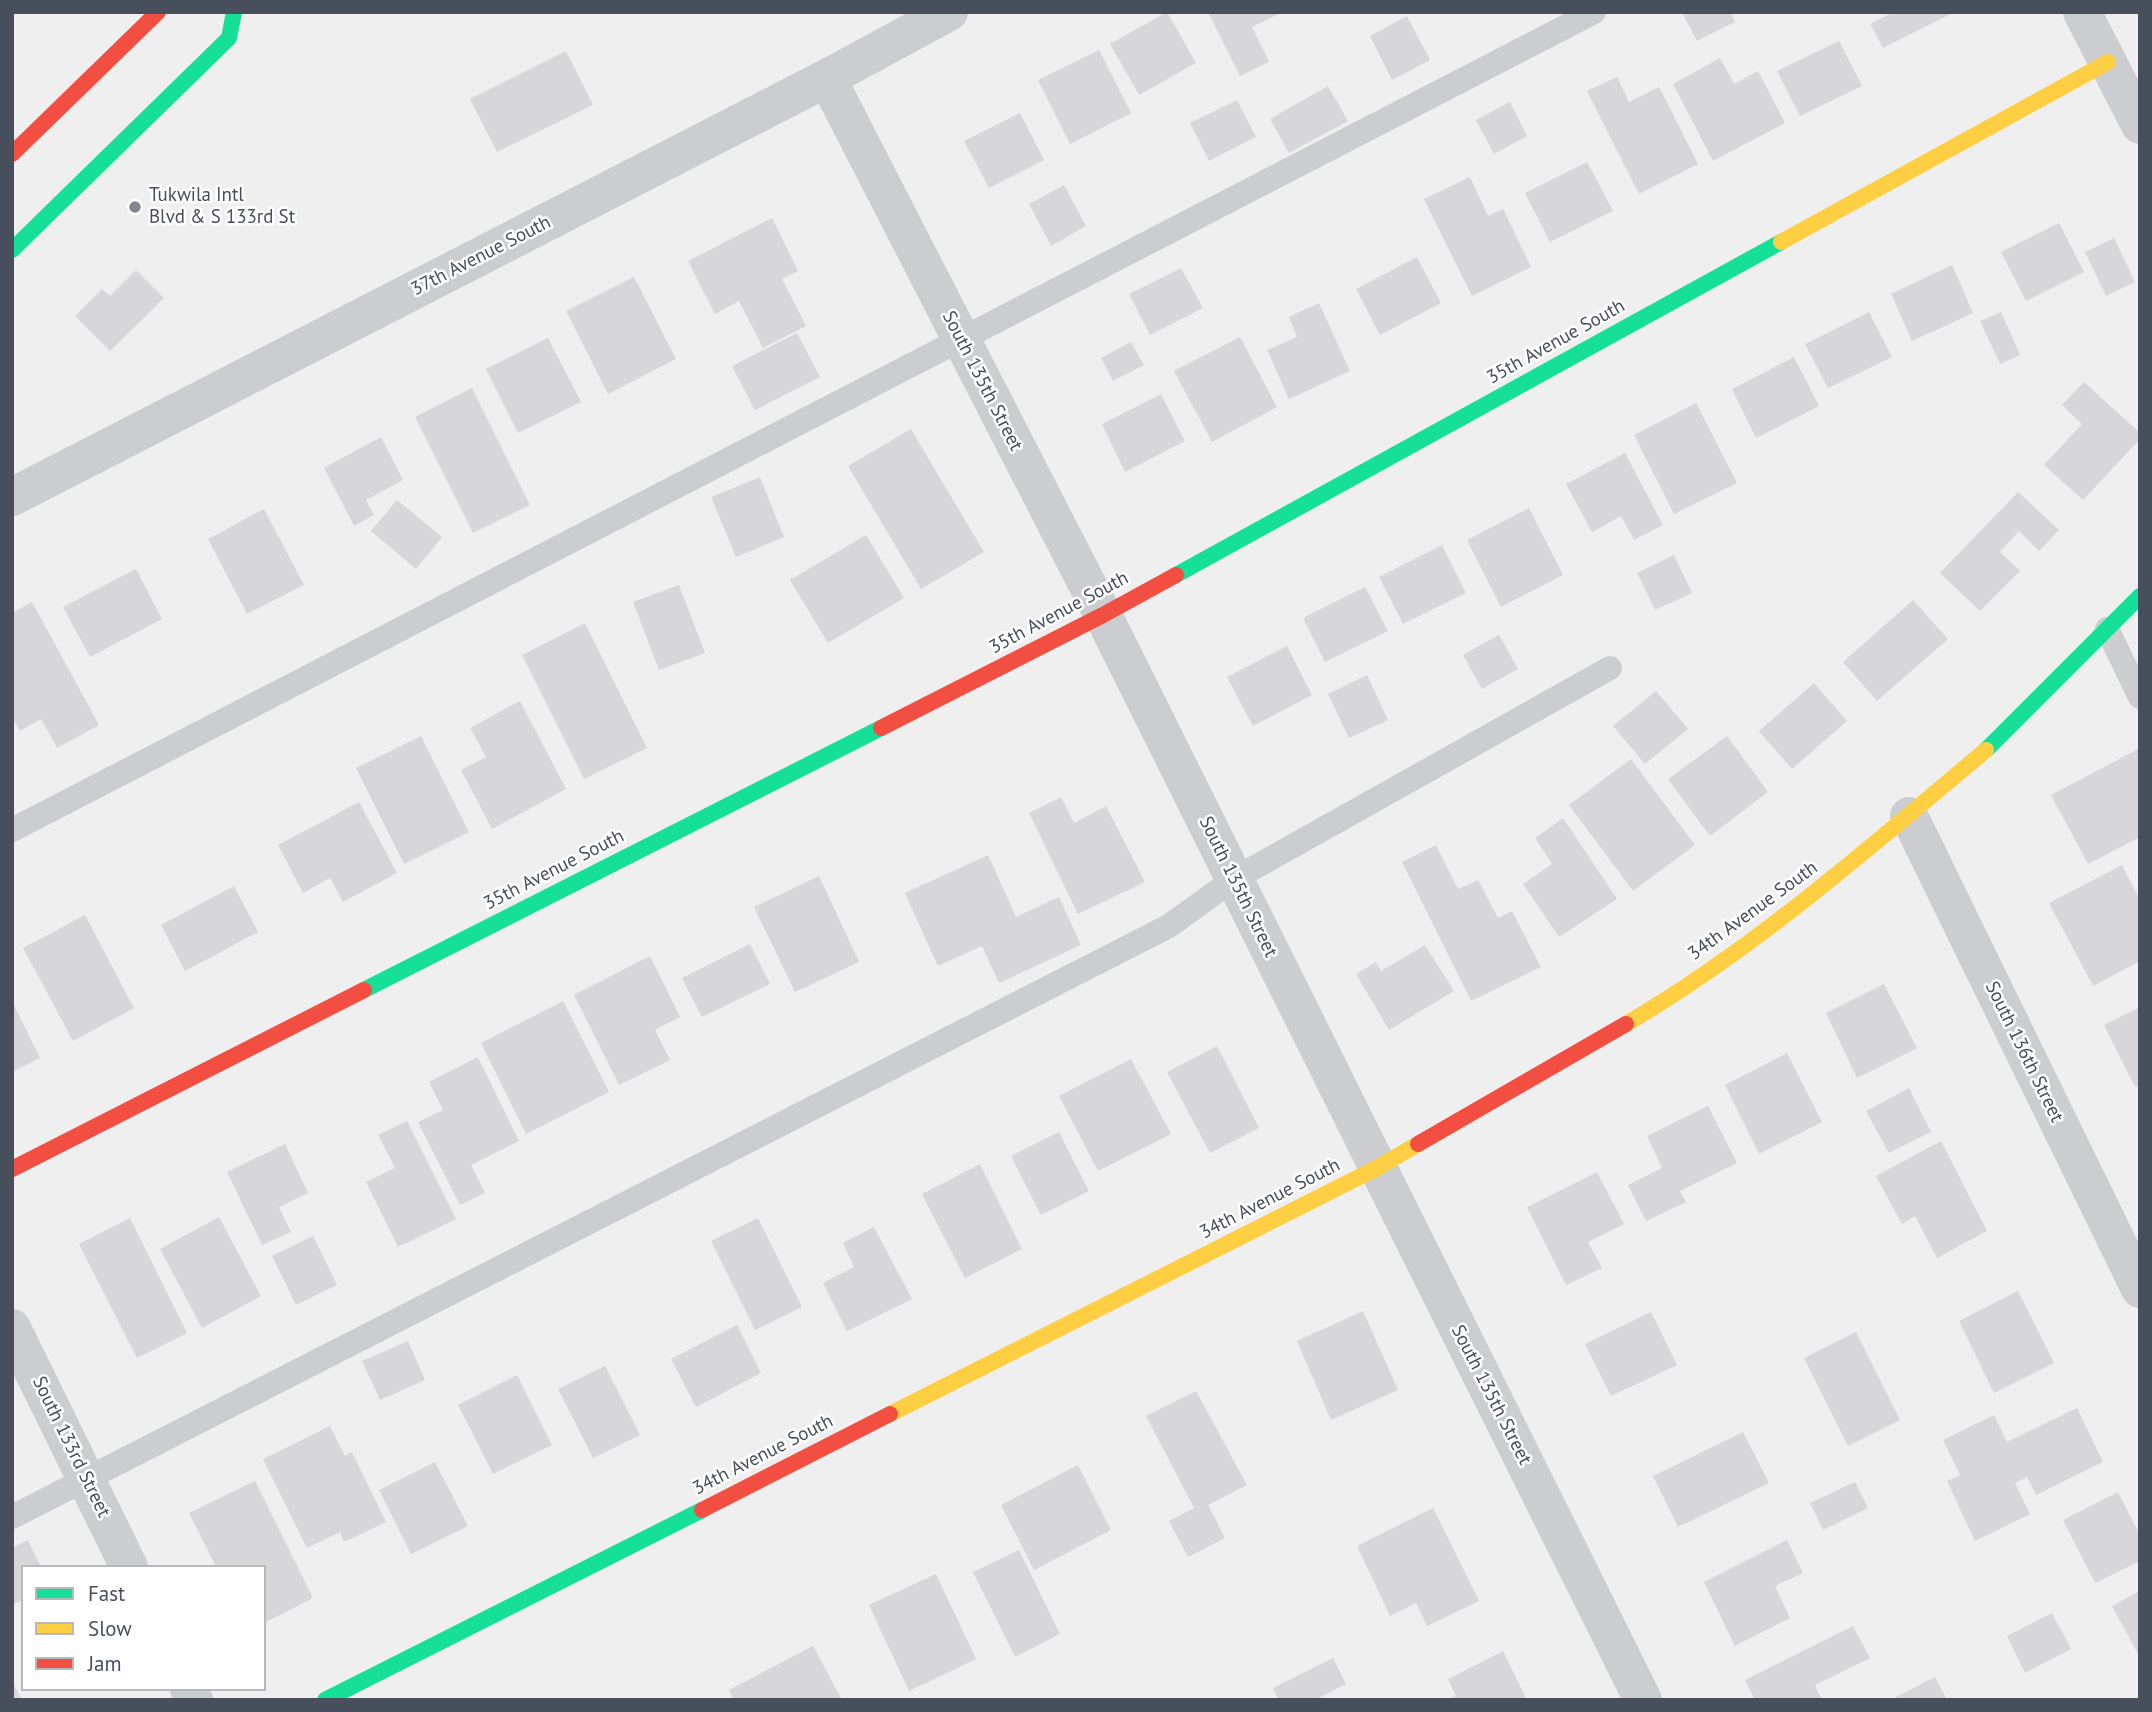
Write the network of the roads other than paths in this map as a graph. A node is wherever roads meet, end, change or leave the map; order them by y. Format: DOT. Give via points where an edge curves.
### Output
graph roads {
  1 [pos="158,12"];
  2 [pos="234,12"];
  3 [pos="949,12"];
  4 [pos="1594,12"];
  5 [pos="2082,12"];
  6 [pos="2108,62"];
  7 [pos="827,78"];
  8 [pos="2140,125"];
  9 [pos="12,155"];
  10 [pos="12,250"];
  11 [pos="961,340"];
  12 [pos="12,497"];
  13 [pos="2140,596"];
  14 [pos="1103,615"];
  15 [pos="2107,629"];
  16 [pos="1610,668"];
  17 [pos="2140,697"];
  18 [pos="1909,816"];
  19 [pos="12,830"];
  20 [pos="1234,879"];
  21 [pos="1377,1168"];
  22 [pos="12,1169"];
  23 [pos="2140,1289"];
  24 [pos="12,1328"];
  25 [pos="86,1478"];
  26 [pos="12,1517"];
  27 [pos="128,1565"];
  28 [pos="325,1700"];
  29 [pos="1643,1700"];
  1 -- 9 [label="street"];
  2 -- 10 [label="street" via="229,38"];
  3 -- 7 [label="street, 37th Avenue South"];
  4 -- 11 [label="lane"];
  5 -- 6 [label="street"];
  6 -- 8 [label="street"];
  6 -- 14 [label="street, 35th Avenue South"];
  7 -- 11 [label="street, South 135th Street"];
  7 -- 12 [label="street, 37th Avenue South"];
  11 -- 14 [label="street, South 135th Street"];
  11 -- 19 [label="lane"];
  13 -- 15 [label="street, 34th Avenue South"];
  14 -- 20 [label="street, South 135th Street"];
  14 -- 22 [label="street, 35th Avenue South"];
  15 -- 17 [label="lane"];
  15 -- 18 [label="street, 34th Avenue South" via="1997,741"];
  16 -- 20 [label="lane"];
  18 -- 21 [label="street, 34th Avenue South" via="1798,907 1668,999"];
  18 -- 23 [label="street, South 136th Street"];
  20 -- 21 [label="street, South 135th Street"];
  20 -- 25 [label="lane" via="1169,926"];
  21 -- 28 [label="street, 34th Avenue South"];
  21 -- 29 [label="street, South 135th Street"];
  24 -- 25 [label="street, South 133rd Street"];
  25 -- 26 [label="lane"];
  25 -- 27 [label="street, South 133rd Street"];
}
